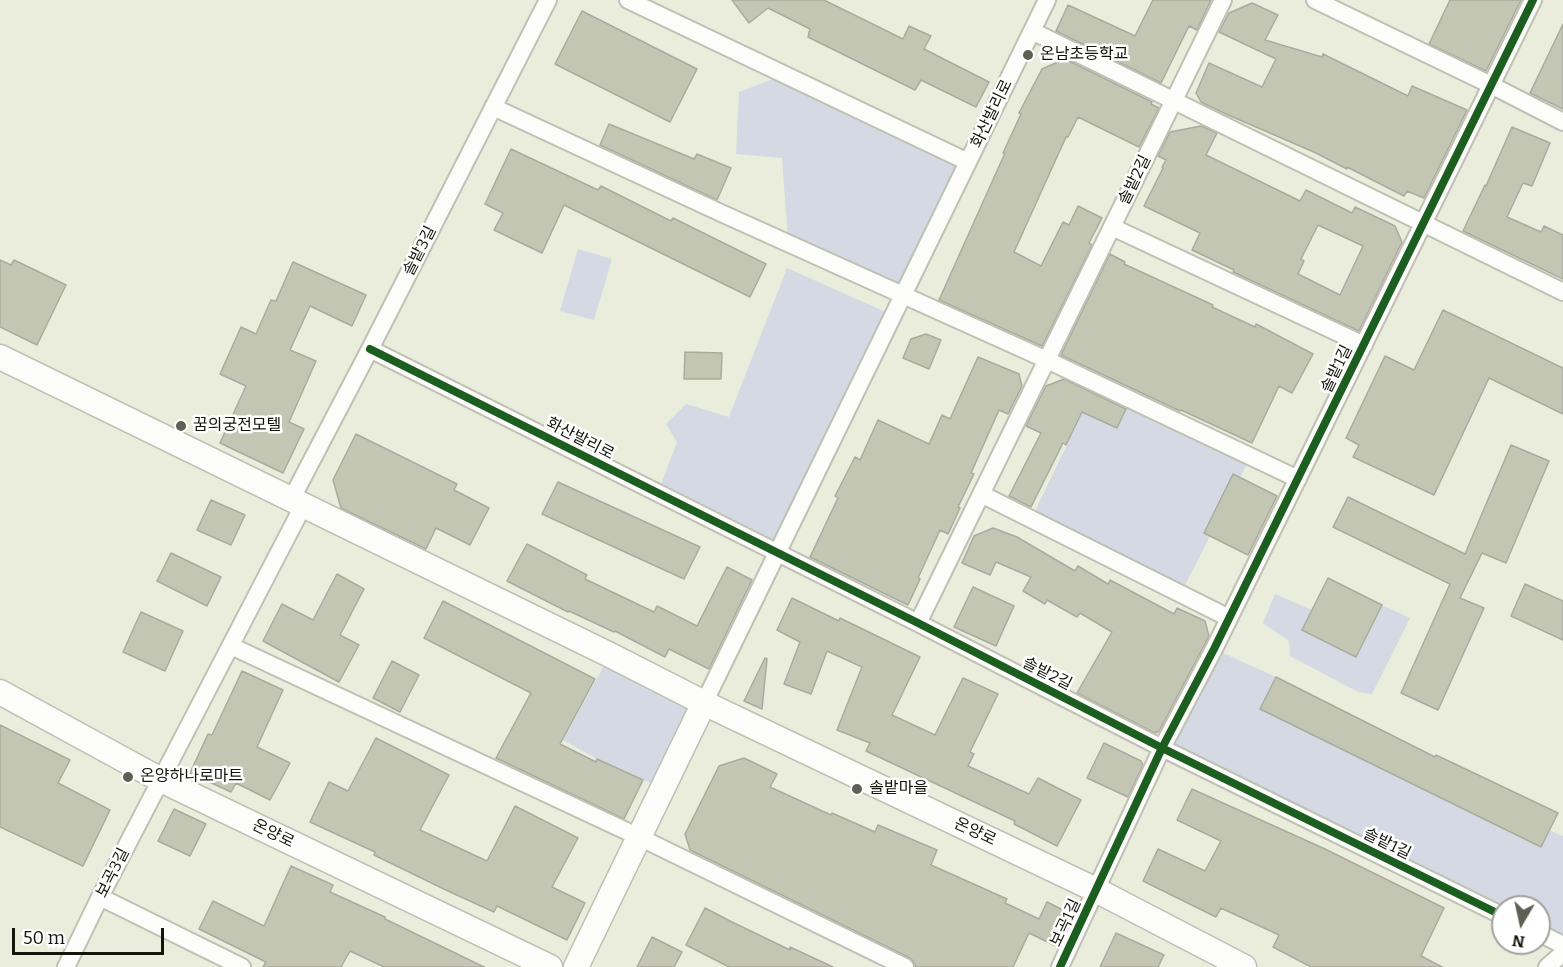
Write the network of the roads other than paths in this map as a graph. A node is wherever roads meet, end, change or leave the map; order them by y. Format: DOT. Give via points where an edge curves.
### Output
graph roads {
  1 [pos="548,0"];
  2 [pos="627,0"];
  3 [pos="1047,0"];
  4 [pos="1223,0"];
  5 [pos="1315,0"];
  6 [pos="1533,0"];
  7 [pos="1032,31"];
  8 [pos="1491,85"];
  9 [pos="1174,100"];
  10 [pos="493,107"];
  11 [pos="1563,122"];
  12 [pos="968,162"];
  13 [pos="1424,223"];
  14 [pos="1112,227"];
  15 [pos="1563,292"];
  16 [pos="903,294"];
  17 [pos="1364,345"];
  18 [pos="370,349"];
  19 [pos="0,357"];
  20 [pos="1047,360"];
  21 [pos="1298,479"];
  22 [pos="981,494"];
  23 [pos="297,503"];
  24 [pos="777,553"];
  25 [pos="1229,618"];
  26 [pos="918,623"];
  27 [pos="231,646"];
  28 [pos="0,692"];
  29 [pos="704,703"];
  30 [pos="1162,748"];
  31 [pos="161,780"];
  32 [pos="639,837"];
  33 [pos="1096,890"];
  34 [pos="100,897"];
  35 [pos="1491,910"];
  36 [pos="1563,952"];
  37 [pos="66,967"];
  38 [pos="242,967"];
  39 [pos="550,967"];
  40 [pos="576,967"];
  41 [pos="904,967"];
  42 [pos="1060,967"];
  43 [pos="1244,967"];
  44 [pos="1547,967"];
  1 -- 10 [label="street, 솔밭3길"];
  2 -- 12 [label="street, 화산발리로"];
  3 -- 7 [label="street, 화산발리로"];
  4 -- 9 [label="street, 솔밭2길"];
  5 -- 8 [label="street"];
  6 -- 8 [label="street, 솔밭1길"];
  7 -- 9 [label="street"];
  7 -- 12 [label="street, 화산발리로"];
  8 -- 11 [label="street"];
  8 -- 13 [label="street, 솔밭1길"];
  9 -- 13 [label="street"];
  9 -- 14 [label="street, 솔밭2길"];
  10 -- 16 [label="street"];
  10 -- 18 [label="street, 솔밭3길"];
  12 -- 16 [label="street, 화산발리로"];
  13 -- 15 [label="street"];
  13 -- 17 [label="street, 솔밭1길"];
  14 -- 17 [label="street, 솔밭1길"];
  14 -- 20 [label="street, 솔밭2길"];
  16 -- 20 [label="street"];
  16 -- 24 [label="street, 화산발리로"];
  17 -- 21 [label="street, 솔밭1길"];
  18 -- 23 [label="street, 솔밭3길"];
  18 -- 24 [label="street, 화산발리로"];
  19 -- 23 [label="main road, 온양로"];
  20 -- 21 [label="street"];
  20 -- 22 [label="street, 솔밭2길"];
  21 -- 25 [label="street, 솔밭1길"];
  22 -- 25 [label="street"];
  22 -- 26 [label="street, 솔밭2길"];
  23 -- 27 [label="street, 솔밭3길"];
  23 -- 29 [label="main road, 온양로"];
  24 -- 26 [label="street"];
  24 -- 29 [label="street, 화산발리로"];
  25 -- 30 [label="street, 솔밭1길"];
  26 -- 30 [label="street, 솔밭2길"];
  27 -- 31 [label="street, 보곡3길"];
  27 -- 32 [label="street"];
  28 -- 31 [label="main road, 온양로"];
  29 -- 32 [label="main road"];
  29 -- 33 [label="main road, 온양로"];
  30 -- 33 [label="street, 솔밭1길"];
  30 -- 35 [label="street, 솔밭1길"];
  31 -- 34 [label="street, 보곡3길"];
  31 -- 39 [label="main road, 온양로"];
  32 -- 40 [label="main road"];
  32 -- 41 [label="street"];
  33 -- 42 [label="street, 보곡1길"];
  33 -- 43 [label="main road, 온양로"];
  34 -- 37 [label="street, 보곡3길"];
  34 -- 38 [label="street"];
  36 -- 44 [label="street"];
}
